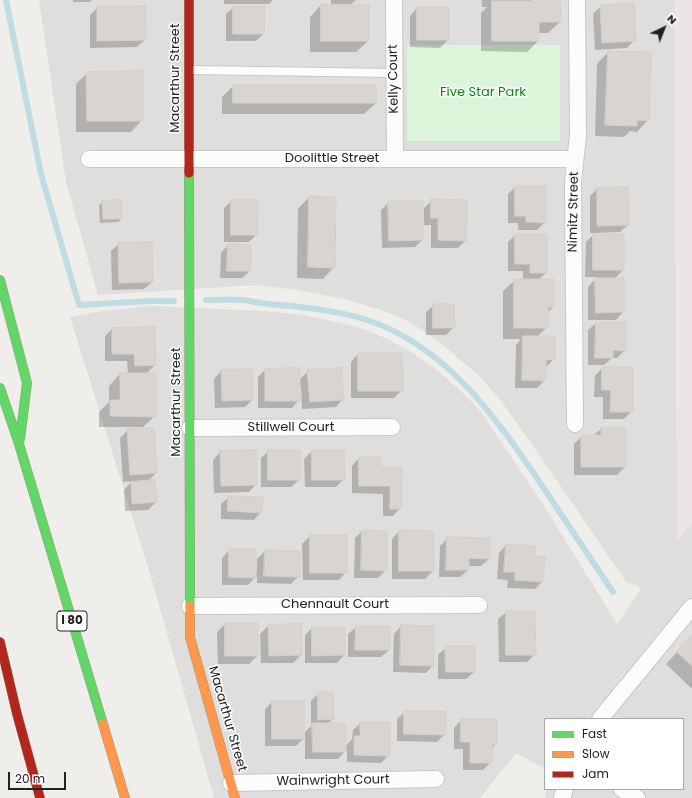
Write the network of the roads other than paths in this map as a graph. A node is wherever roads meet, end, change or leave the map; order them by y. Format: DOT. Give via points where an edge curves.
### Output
graph roads {
  1 [pos="189,0"];
  2 [pos="394,0"];
  3 [pos="577,0"];
  4 [pos="189,70"];
  5 [pos="394,73"];
  6 [pos="189,158"];
  7 [pos="89,159"];
  8 [pos="395,159"];
  9 [pos="575,159"];
  10 [pos="0,280"];
  11 [pos="0,388"];
  12 [pos="575,424"];
  13 [pos="392,427"];
  14 [pos="190,428"];
  15 [pos="19,444"];
  16 [pos="479,605"];
  17 [pos="190,606"];
  18 [pos="692,607"];
  19 [pos="0,642"];
  20 [pos="0,670"];
  21 [pos="17,714"];
  22 [pos="601,718"];
  23 [pos="436,779"];
  24 [pos="233,790"];
  25 [pos="624,790"];
  26 [pos="40,798"];
  27 [pos="125,798"];
  28 [pos="637,798"];
  1 -- 4 [label="main road, Macarthur Street"];
  2 -- 5 [label="street, Kelly Court"];
  3 -- 9 [label="street, Nimitz Street" via="578,135"];
  4 -- 5 [label="lane"];
  4 -- 6 [label="main road, Macarthur Street"];
  5 -- 8 [label="street, Kelly Court"];
  6 -- 7 [label="street, Doolittle Street"];
  6 -- 8 [label="street, Doolittle Street"];
  6 -- 14 [label="main road, Macarthur Street"];
  8 -- 9 [label="street, Doolittle Street"];
  9 -- 12 [label="street, Nimitz Street"];
  10 -- 15 [label="main road" via="27,383"];
  11 -- 15 [label="main road, I 80"];
  13 -- 14 [label="street, Stillwell Court"];
  14 -- 17 [label="main road, Macarthur Street"];
  15 -- 27 [label="main road, I 80"];
  16 -- 17 [label="street, Chennault Court"];
  17 -- 24 [label="main road, Macarthur Street" via="190,637"];
  18 -- 22 [label="street"];
  19 -- 21 [label="main road"];
  20 -- 21 [label="main road"];
  21 -- 26 [label="main road"];
  23 -- 24 [label="street, Wainwright Court"];
  25 -- 28 [label="street"];
}
